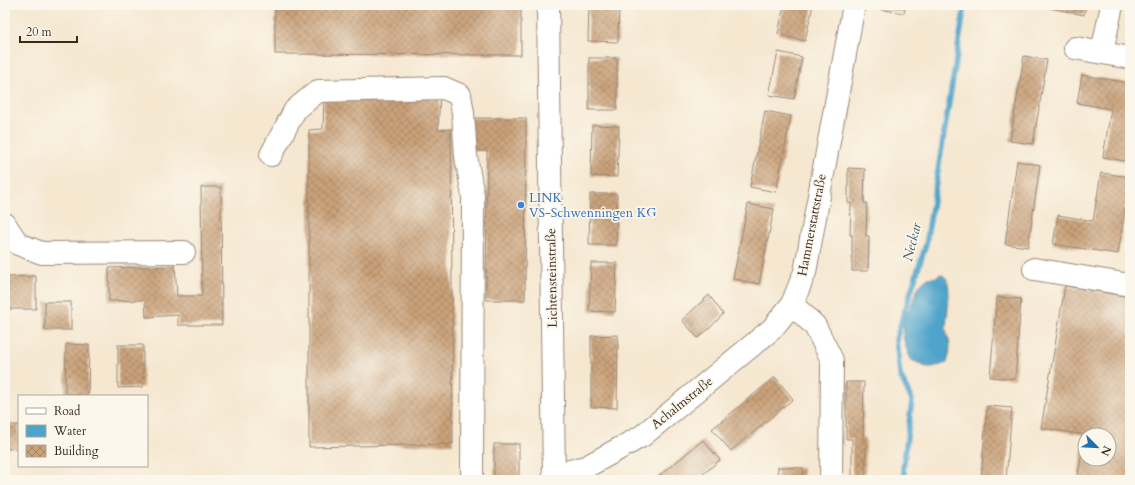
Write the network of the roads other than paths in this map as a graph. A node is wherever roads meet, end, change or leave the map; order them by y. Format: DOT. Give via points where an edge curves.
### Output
graph roads {
  1 [pos="548,5"];
  2 [pos="854,5"];
  3 [pos="1112,5"];
  4 [pos="1075,48"];
  5 [pos="1102,52"];
  6 [pos="1130,58"];
  7 [pos="271,155"];
  8 [pos="5,224"];
  9 [pos="184,252"];
  10 [pos="1034,269"];
  11 [pos="1130,285"];
  12 [pos="792,304"];
  13 [pos="554,477"];
  14 [pos="472,480"];
  15 [pos="831,480"];
  1 -- 13 [label="street, Lichtensteinstraße"];
  2 -- 12 [label="street, Hammerstattstraße" via="805,272"];
  3 -- 5 [label="street"];
  4 -- 5 [label="street"];
  5 -- 6 [label="street"];
  7 -- 14 [label="street" via="294,110 318,91 444,88 460,95 473,196"];
  8 -- 9 [label="street" via="18,244 42,253"];
  10 -- 11 [label="street"];
  12 -- 13 [label="street, Achalmstraße" via="772,329 642,436 586,467"];
  12 -- 15 [label="street" via="816,326 832,360"];
}
